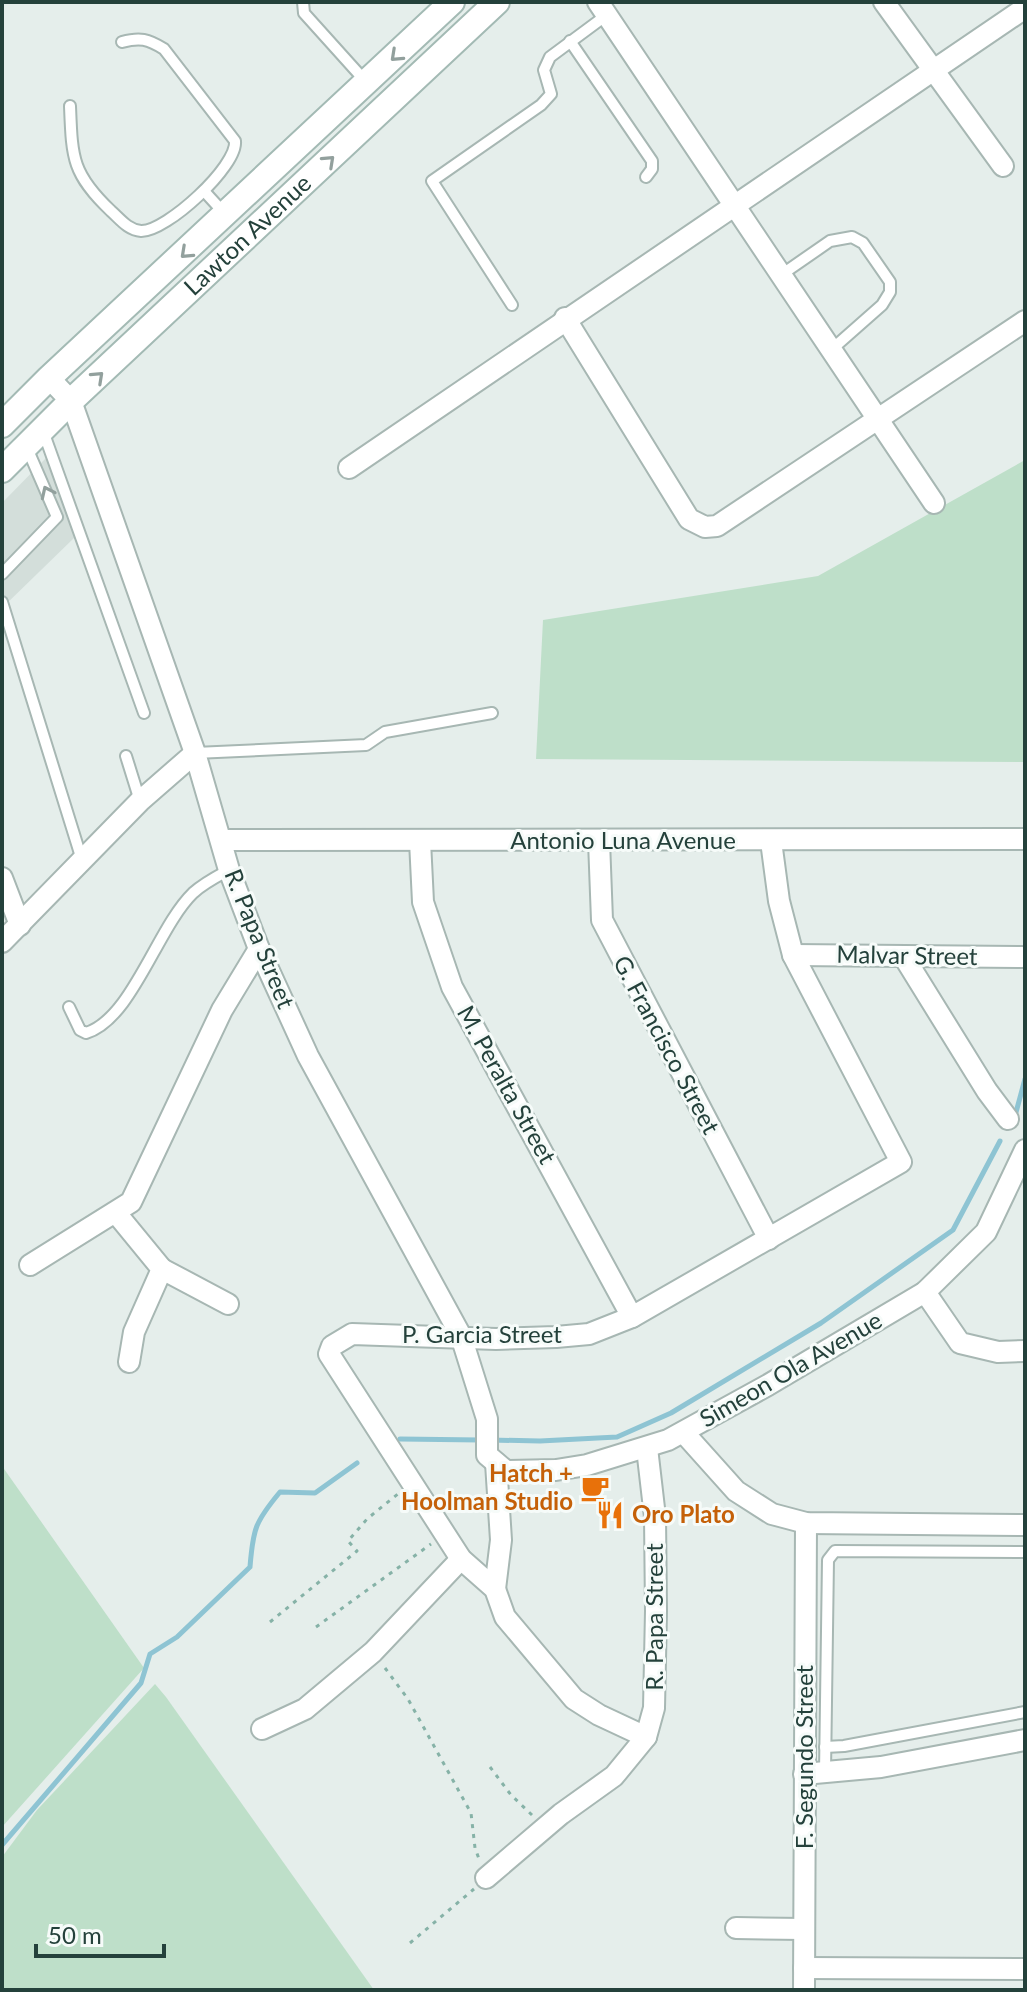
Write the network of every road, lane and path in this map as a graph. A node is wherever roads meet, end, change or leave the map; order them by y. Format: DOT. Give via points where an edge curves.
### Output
graph roads {
  1 [pos="303,2"];
  2 [pos="452,2"];
  3 [pos="497,2"];
  4 [pos="884,2"];
  5 [pos="603,8"];
  6 [pos="1025,8"];
  7 [pos="570,41"];
  8 [pos="122,42"];
  9 [pos="933,70"];
  10 [pos="367,83"];
  11 [pos="70,106"];
  12 [pos="1003,166"];
  13 [pos="646,177"];
  14 [pos="204,191"];
  15 [pos="735,206"];
  16 [pos="226,215"];
  17 [pos="781,275"];
  18 [pos="512,305"];
  19 [pos="565,318"];
  20 [pos="1025,321"];
  21 [pos="831,350"];
  22 [pos="49,378"];
  23 [pos="71,401"];
  24 [pos="877,419"];
  25 [pos="2,425"];
  26 [pos="34,438"];
  27 [pos="349,468"];
  28 [pos="2,470"];
  29 [pos="934,503"];
  30 [pos="2,574"];
  31 [pos="2,602"];
  32 [pos="144,713"];
  33 [pos="492,713"];
  34 [pos="195,753"];
  35 [pos="126,756"];
  36 [pos="140,801"];
  37 [pos="1025,839"];
  38 [pos="221,840"];
  39 [pos="420,841"];
  40 [pos="599,841"];
  41 [pos="771,841"];
  42 [pos="82,860"];
  43 [pos="229,870"];
  44 [pos="2,878"];
  45 [pos="20,925"];
  46 [pos="2,942"];
  47 [pos="259,949"];
  48 [pos="793,955"];
  49 [pos="904,957"];
  50 [pos="1022,957"];
  51 [pos="69,1007"];
  52 [pos="1008,1119"];
  53 [pos="1023,1160"];
  54 [pos="116,1213"];
  55 [pos="769,1239"];
  56 [pos="30,1265"];
  57 [pos="162,1269"];
  58 [pos="925,1292"];
  59 [pos="228,1304"];
  60 [pos="632,1317"];
  61 [pos="461,1336"];
  62 [pos="1025,1351"];
  63 [pos="129,1362"];
  64 [pos="684,1433"];
  65 [pos="647,1448"];
  66 [pos="492,1459"];
  67 [pos="412,1483"];
  68 [pos="806,1523"];
  69 [pos="1025,1525"];
  70 [pos="444,1534"];
  71 [pos="1025,1552"];
  72 [pos="461,1559"];
  73 [pos="495,1589"];
  74 [pos="270,1622"];
  75 [pos="316,1627"];
  76 [pos="373,1652"];
  77 [pos="1025,1712"];
  78 [pos="262,1729"];
  79 [pos="646,1737"];
  80 [pos="1025,1740"];
  81 [pos="825,1747"];
  82 [pos="490,1767"];
  83 [pos="814,1773"];
  84 [pos="545,1827"];
  85 [pos="486,1878"];
  86 [pos="736,1928"];
  87 [pos="804,1929"];
  88 [pos="410,1943"];
  89 [pos="804,1968"];
  90 [pos="1025,1969"];
  91 [pos="965,1980"];
  92 [pos="804,1990"];
  1 -- 10 [label="lane" via="304,13"];
  2 -- 10 [label="main road, Lawton Avenue, one-way"];
  23 -- 3 [label="main road, Lawton Avenue, one-way"];
  4 -- 9 [label="street"];
  5 -- 7 [label="lane"];
  5 -- 15 [label="street"];
  6 -- 9 [label="street"];
  7 -- 13 [label="lane" via="652,161"];
  7 -- 18 [label="lane" via="545,65 549,98 432,181"];
  8 -- 14 [label="lane" via="139,37 164,49 235,141 233,155"];
  9 -- 12 [label="street"];
  9 -- 15 [label="street"];
  10 -- 16 [label="main road, Lawton Avenue"];
  11 -- 14 [label="lane" via="72,151 79,173 129,228 158,227"];
  14 -- 16 [label="lane"];
  15 -- 17 [label="street"];
  15 -- 19 [label="street"];
  16 -- 22 [label="main road, Lawton Avenue, one-way"];
  17 -- 21 [label="street"];
  17 -- 21 [label="lane" via="830,241 852,237 863,243 890,282 882,305"];
  19 -- 24 [label="street" via="689,519 705,527 717,526"];
  19 -- 27 [label="street"];
  20 -- 24 [label="street"];
  21 -- 24 [label="street"];
  22 -- 23 [label="street"];
  22 -- 25 [label="main road, Lawton Avenue"];
  23 -- 26 [label="main road, Lawton Avenue"];
  23 -- 34 [label="street, R. Papa Street"];
  24 -- 29 [label="street"];
  26 -- 28 [label="main road, Lawton Avenue"];
  30 -- 26 [label="lane, one-way" via="57,517"];
  26 -- 32 [label="lane"];
  31 -- 42 [label="lane"];
  33 -- 34 [label="lane" via="385,732 366,745"];
  34 -- 36 [label="street"];
  34 -- 38 [label="street, R. Papa Street"];
  35 -- 36 [label="lane"];
  36 -- 42 [label="street"];
  37 -- 41 [label="street, Antonio Luna Avenue"];
  38 -- 39 [label="street, Antonio Luna Avenue"];
  38 -- 43 [label="street, R. Papa Street"];
  39 -- 40 [label="street, Antonio Luna Avenue"];
  39 -- 60 [label="street, M. Peralta Street" via="423,902 452,987"];
  40 -- 41 [label="street, Antonio Luna Avenue"];
  40 -- 55 [label="street, G. Francisco Street" via="602,920"];
  41 -- 48 [label="street, P. Garcia Street"];
  42 -- 45 [label="street"];
  43 -- 47 [label="street, R. Papa Street"];
  43 -- 51 [label="lane" via="191,895 115,1014 86,1033"];
  44 -- 45 [label="street"];
  45 -- 46 [label="street"];
  47 -- 54 [label="street" via="222,1010 131,1202"];
  47 -- 61 [label="street, R. Papa Street" via="308,1056"];
  48 -- 49 [label="street, Malvar Street"];
  48 -- 55 [label="street, P. Garcia Street" via="901,1162"];
  49 -- 50 [label="street, Malvar Street"];
  49 -- 52 [label="street"];
  53 -- 58 [label="street, Simeon Ola Avenue" via="986,1232"];
  54 -- 56 [label="street"];
  54 -- 57 [label="street"];
  55 -- 60 [label="street, P. Garcia Street"];
  57 -- 59 [label="street"];
  57 -- 63 [label="street" via="134,1332"];
  58 -- 62 [label="street" via="960,1343 998,1352"];
  58 -- 64 [label="street, Simeon Ola Avenue"];
  60 -- 61 [label="street, P. Garcia Street" via="589,1334"];
  61 -- 66 [label="street, R. Papa Street" via="487,1419"];
  61 -- 67 [label="street, P. Garcia Street" via="352,1334 337,1341 329,1354"];
  64 -- 65 [label="street, Simeon Ola Avenue"];
  64 -- 68 [label="street" via="736,1491 772,1514"];
  65 -- 66 [label="street, Simeon Ola Avenue" via="556,1470 506,1471"];
  65 -- 79 [label="street, R. Papa Street" via="655,1517 656,1611 654,1708"];
  66 -- 73 [label="street, R. Papa Street" via="501,1540"];
  67 -- 70 [label="street, P. Garcia Street"];
  67 -- 74 [label="path" via="348,1541 357,1551"];
  68 -- 69 [label="street"];
  68 -- 83 [label="street, F. Segundo Street"];
  70 -- 72 [label="street, P. Garcia Street"];
  70 -- 75 [label="path"];
  71 -- 81 [label="lane" via="835,1551 828,1560"];
  72 -- 73 [label="street, P. Garcia Street"];
  72 -- 76 [label="street"];
  73 -- 79 [label="street, P. Garcia Street" via="505,1617 574,1699"];
  76 -- 78 [label="street" via="305,1709"];
  76 -- 85 [label="path" via="408,1699 471,1813"];
  77 -- 81 [label="lane"];
  79 -- 84 [label="street" via="614,1776"];
  80 -- 83 [label="street" via="881,1767"];
  81 -- 83 [label="lane"];
  82 -- 84 [label="path"];
  83 -- 87 [label="street, F. Segundo Street"];
  84 -- 85 [label="street"];
  85 -- 88 [label="path"];
  86 -- 87 [label="street"];
  87 -- 89 [label="street, F. Segundo Street"];
  89 -- 91 [label="street"];
  89 -- 92 [label="street, F. Segundo Street"];
  90 -- 91 [label="street"];
}
